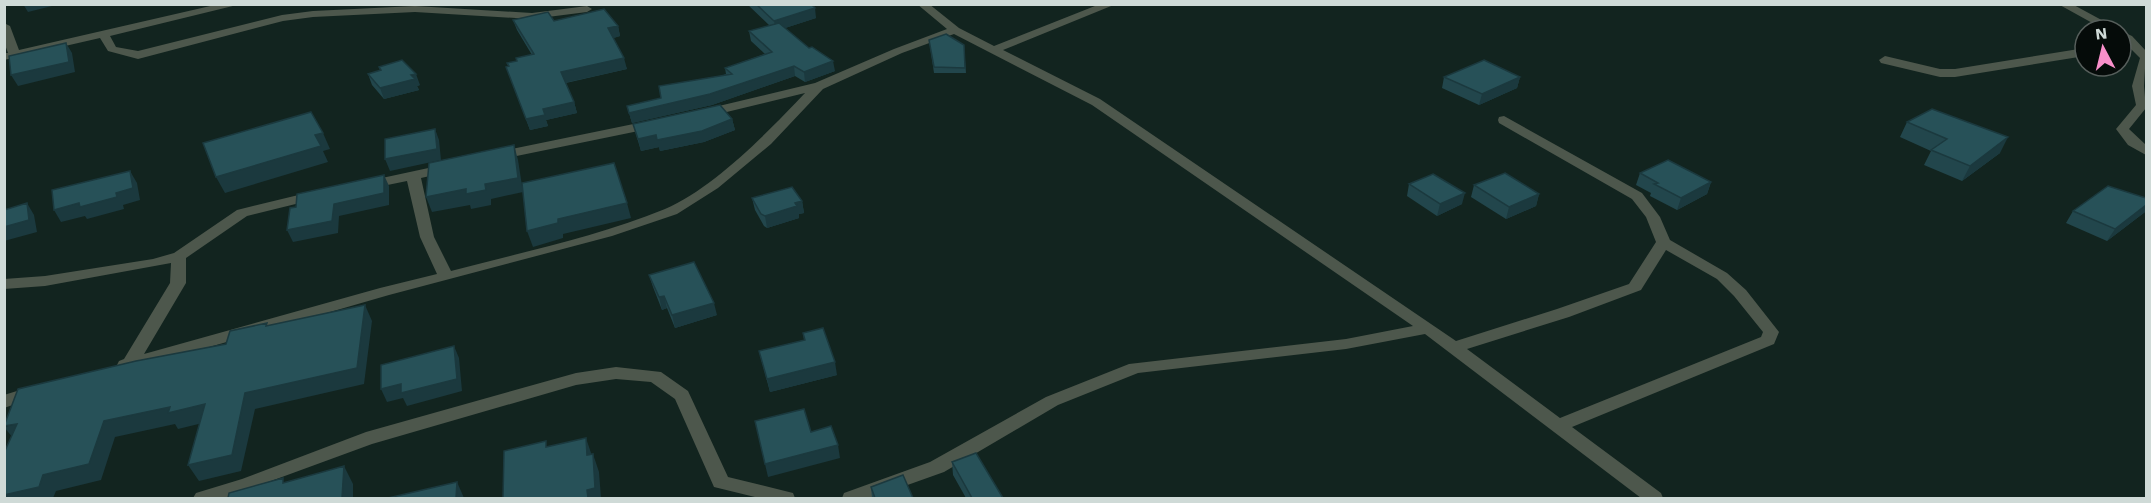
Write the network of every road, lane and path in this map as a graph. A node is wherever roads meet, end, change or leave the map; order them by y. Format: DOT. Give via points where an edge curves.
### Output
graph roads {
  1 [pos="236,4"];
  2 [pos="922,4"];
  3 [pos="1111,4"];
  4 [pos="2062,4"];
  5 [pos="587,9"];
  6 [pos="2090,18"];
  7 [pos="4,26"];
  8 [pos="955,30"];
  9 [pos="104,35"];
  10 [pos="2134,44"];
  11 [pos="996,49"];
  12 [pos="2073,54"];
  13 [pos="10,56"];
  14 [pos="2146,58"];
  15 [pos="1885,60"];
  16 [pos="819,86"];
  17 [pos="698,115"];
  18 [pos="1504,120"];
  19 [pos="665,122"];
  20 [pos="2146,151"];
  21 [pos="488,158"];
  22 [pos="456,166"];
  23 [pos="413,176"];
  24 [pos="358,187"];
  25 [pos="325,194"];
  26 [pos="1662,242"];
  27 [pos="179,256"];
  28 [pos="446,278"];
  29 [pos="4,284"];
  30 [pos="1428,328"];
  31 [pos="1454,347"];
  32 [pos="130,364"];
  33 [pos="107,370"];
  34 [pos="51,386"];
  35 [pos="4,402"];
  36 [pos="1557,426"];
  37 [pos="203,498"];
  38 [pos="786,498"];
  39 [pos="851,498"];
  40 [pos="1654,498"];
  1 -- 9 [label="street"];
  2 -- 8 [label="street"];
  3 -- 11 [label="street"];
  4 -- 6 [label="street"];
  5 -- 9 [label="street" via="532,16 415,9 313,14 282,18 138,55 112,49"];
  7 -- 13 [label="street"];
  8 -- 11 [label="street"];
  8 -- 16 [label="street"];
  9 -- 13 [label="street"];
  10 -- 14 [label="street"];
  11 -- 30 [label="street" via="1095,102"];
  12 -- 15 [label="street" via="1955,73"];
  14 -- 20 [label="street" via="2138,86 2142,105 2122,129"];
  16 -- 17 [label="street"];
  16 -- 28 [label="street" via="766,141 672,211"];
  18 -- 26 [label="street" via="1636,196 1658,222"];
  19 -- 21 [label="street"];
  22 -- 23 [label="street"];
  23 -- 24 [label="street"];
  23 -- 28 [label="street" via="426,237"];
  25 -- 27 [label="street" via="242,213"];
  26 -- 31 [label="street" via="1635,287"];
  26 -- 36 [label="street" via="1722,276 1771,332 1768,340"];
  27 -- 29 [label="street" via="45,281"];
  27 -- 32 [label="street" via="178,283"];
  28 -- 32 [label="street" via="386,291"];
  30 -- 31 [label="street"];
  30 -- 39 [label="street" via="1346,344 1135,368 1052,401 937,467"];
  31 -- 36 [label="street"];
  32 -- 33 [label="street"];
  34 -- 35 [label="street"];
  36 -- 40 [label="street"];
  37 -- 38 [label="street" via="420,423 576,379 616,373 655,376 682,395 721,482"];
}
